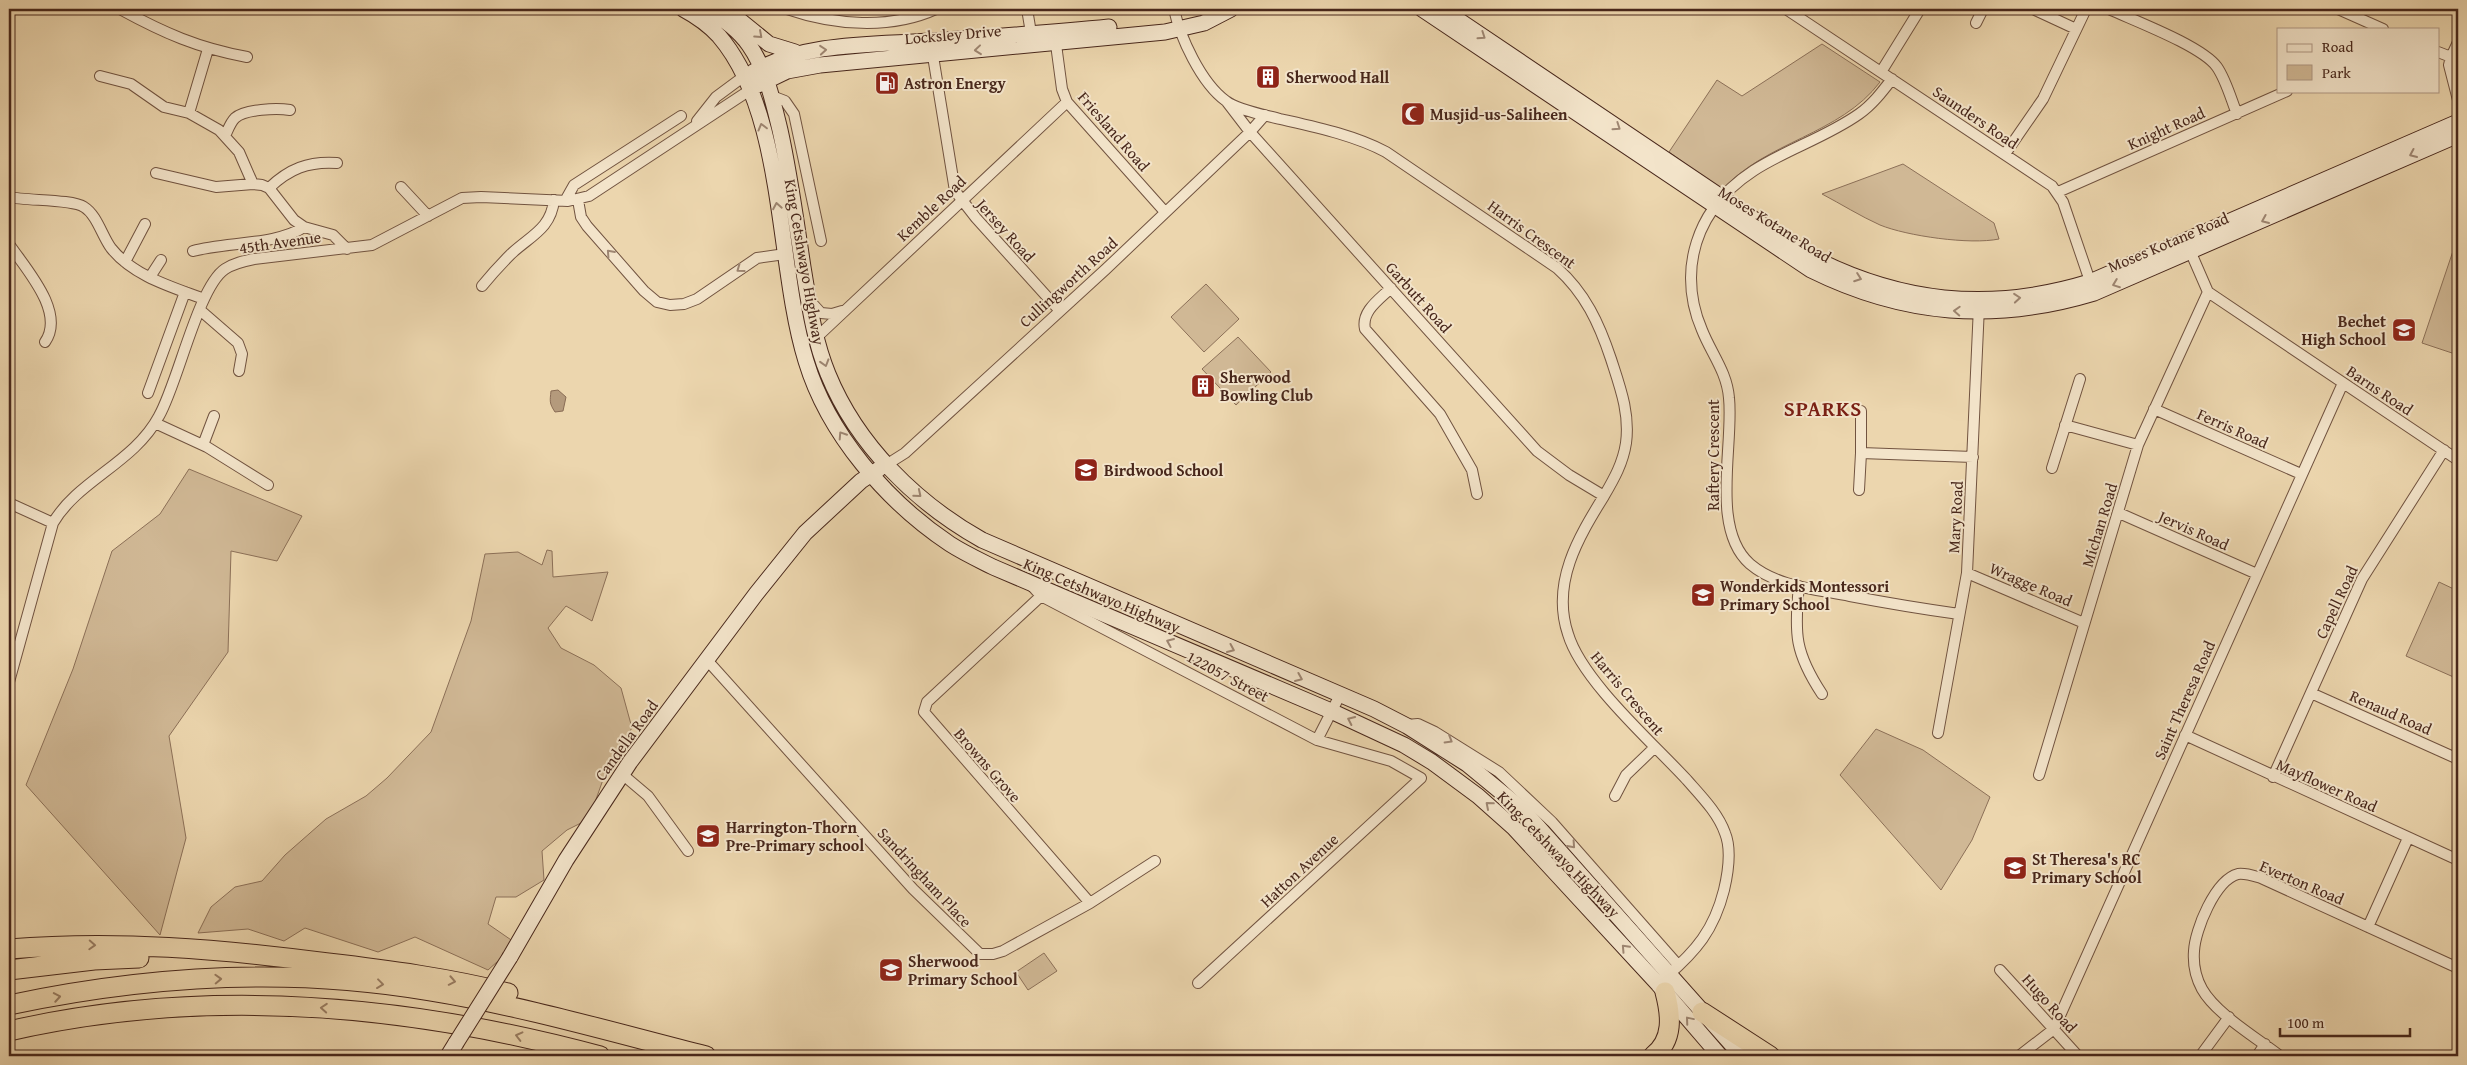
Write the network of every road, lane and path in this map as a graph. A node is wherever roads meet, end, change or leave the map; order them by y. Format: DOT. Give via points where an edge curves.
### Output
graph roads {
  1 [pos="120,9"];
  2 [pos="683,9"];
  3 [pos="706,9"];
  4 [pos="726,9"];
  5 [pos="787,9"];
  6 [pos="936,9"];
  7 [pos="1027,9"];
  8 [pos="1211,9"];
  9 [pos="1232,9"];
  10 [pos="1422,9"];
  11 [pos="1442,9"];
  12 [pos="1786,9"];
  13 [pos="1920,9"];
  14 [pos="1983,9"];
  15 [pos="2033,9"];
  16 [pos="2086,9"];
  17 [pos="2109,9"];
  18 [pos="2338,9"];
  19 [pos="1177,20"];
  20 [pos="1976,22"];
  21 [pos="2366,26"];
  22 [pos="2076,29"];
  23 [pos="1055,38"];
  24 [pos="1032,40"];
  25 [pos="2458,42"];
  26 [pos="932,48"];
  27 [pos="208,49"];
  28 [pos="796,53"];
  29 [pos="2440,53"];
  30 [pos="247,58"];
  31 [pos="2454,59"];
  32 [pos="1522,70"];
  33 [pos="1881,72"];
  34 [pos="763,74"];
  35 [pos="100,76"];
  36 [pos="1892,79"];
  37 [pos="747,83"];
  38 [pos="2285,92"];
  39 [pos="772,96"];
  40 [pos="2458,100"];
  41 [pos="1067,102"];
  42 [pos="1226,102"];
  43 [pos="290,110"];
  44 [pos="189,113"];
  45 [pos="2237,114"];
  46 [pos="1265,115"];
  47 [pos="681,116"];
  48 [pos="2458,122"];
  49 [pos="695,124"];
  50 [pos="1250,132"];
  51 [pos="2458,135"];
  52 [pos="225,136"];
  53 [pos="2005,154"];
  54 [pos="337,163"];
  55 [pos="156,173"];
  56 [pos="253,184"];
  57 [pos="401,187"];
  58 [pos="269,188"];
  59 [pos="2058,192"];
  60 [pos="9,197"];
  61 [pos="554,200"];
  62 [pos="578,200"];
  63 [pos="565,201"];
  64 [pos="961,201"];
  65 [pos="1718,202"];
  66 [pos="1165,212"];
  67 [pos="428,216"];
  68 [pos="145,224"];
  69 [pos="304,227"];
  70 [pos="821,241"];
  71 [pos="9,244"];
  72 [pos="2188,246"];
  73 [pos="347,249"];
  74 [pos="193,251"];
  75 [pos="785,254"];
  76 [pos="161,260"];
  77 [pos="125,262"];
  78 [pos="150,277"];
  79 [pos="482,286"];
  80 [pos="2092,287"];
  81 [pos="1391,288"];
  82 [pos="185,292"];
  83 [pos="2208,292"];
  84 [pos="808,297"];
  85 [pos="204,299"];
  86 [pos="1979,306"];
  87 [pos="200,310"];
  88 [pos="1058,310"];
  89 [pos="843,311"];
  90 [pos="817,337"];
  91 [pos="45,342"];
  92 [pos="240,371"];
  93 [pos="2080,379"];
  94 [pos="2343,383"];
  95 [pos="148,393"];
  96 [pos="2154,409"];
  97 [pos="1861,411"];
  98 [pos="214,416"];
  99 [pos="155,423"];
  100 [pos="2065,425"];
  101 [pos="203,445"];
  102 [pos="2138,445"];
  103 [pos="2444,450"];
  104 [pos="1861,453"];
  105 [pos="1973,457"];
  106 [pos="2458,460"];
  107 [pos="886,465"];
  108 [pos="2052,468"];
  109 [pos="871,474"];
  110 [pos="2301,474"];
  111 [pos="268,485"];
  112 [pos="1859,490"];
  113 [pos="1477,494"];
  114 [pos="1604,496"];
  115 [pos="9,504"];
  116 [pos="2119,513"];
  117 [pos="53,523"];
  118 [pos="1967,573"];
  119 [pos="2257,574"];
  120 [pos="1028,583"];
  121 [pos="1799,586"];
  122 [pos="1041,596"];
  123 [pos="1959,614"];
  124 [pos="2084,624"];
  125 [pos="707,660"];
  126 [pos="9,682"];
  127 [pos="2311,693"];
  128 [pos="1822,694"];
  129 [pos="1340,695"];
  130 [pos="1332,712"];
  131 [pos="1938,733"];
  132 [pos="2185,735"];
  133 [pos="1317,740"];
  134 [pos="1654,748"];
  135 [pos="2458,759"];
  136 [pos="622,774"];
  137 [pos="2039,775"];
  138 [pos="2273,777"];
  139 [pos="1421,778"];
  140 [pos="1614,796"];
  141 [pos="2408,838"];
  142 [pos="688,851"];
  143 [pos="2458,860"];
  144 [pos="1155,861"];
  145 [pos="1090,903"];
  146 [pos="2368,927"];
  147 [pos="9,949"];
  148 [pos="283,957"];
  149 [pos="2458,968"];
  150 [pos="9,970"];
  151 [pos="2000,970"];
  152 [pos="1667,979"];
  153 [pos="1198,984"];
  154 [pos="9,1005"];
  155 [pos="176,1007"];
  156 [pos="1702,1012"];
  157 [pos="2230,1017"];
  158 [pos="2054,1029"];
  159 [pos="9,1031"];
  160 [pos="634,1038"];
  161 [pos="9,1041"];
  162 [pos="2265,1044"];
  163 [pos="2202,1055"];
  164 [pos="448,1056"];
  165 [pos="600,1056"];
  166 [pos="706,1056"];
  167 [pos="1653,1056"];
  168 [pos="1720,1056"];
  169 [pos="1742,1056"];
  170 [pos="1770,1056"];
  171 [pos="2019,1056"];
  172 [pos="2078,1056"];
  173 [pos="2257,1056"];
  174 [pos="2280,1056"];
  1 -- 27 [label="street" via="162,32"];
  2 -- 37 [label="main road, King Cetshwayo Highway" via="704,22 718,36"];
  3 -- 34 [label="main road, King Cetshwayo Highway" via="739,33 752,49"];
  4 -- 28 [label="main road, one-way" via="769,44"];
  5 -- 6 [label="street" via="814,17 859,23 908,17"];
  7 -- 24 [label="street"];
  8 -- 19 [label="main road, Locksley Drive"];
  9 -- 19 [label="main road, Locksley Drive" via="1204,23"];
  10 -- 32 [label="main road, Moses Kotane Road"];
  11 -- 32 [label="main road, Moses Kotane Road, one-way"];
  12 -- 33 [label="street, Saunders Road"];
  13 -- 33 [label="street"];
  14 -- 20 [label="street"];
  15 -- 22 [label="street"];
  16 -- 22 [label="street"];
  17 -- 45 [label="street" via="2212,62"];
  18 -- 21 [label="street"];
  19 -- 23 [label="main road, Locksley Drive"];
  19 -- 42 [label="street" via="1204,76"];
  22 -- 53 [label="street" via="2043,99"];
  23 -- 24 [label="main road, Locksley Drive"];
  23 -- 41 [label="street, Friesland Road" via="1062,89"];
  24 -- 26 [label="main road, Locksley Drive"];
  25 -- 31 [label="street"];
  28 -- 26 [label="main road, Locksley Drive, one-way"];
  26 -- 34 [label="main road, Locksley Drive"];
  26 -- 64 [label="street, Jersey Road" via="952,177"];
  27 -- 30 [label="street"];
  27 -- 44 [label="street"];
  28 -- 34 [label="main road, Locksley Drive"];
  29 -- 31 [label="street"];
  31 -- 40 [label="street" via="2450,69"];
  32 -- 65 [label="main road, Moses Kotane Road"];
  33 -- 36 [label="street, Saunders Road"];
  34 -- 37 [label="main road"];
  34 -- 39 [label="main road, King Cetshwayo Highway"];
  35 -- 44 [label="street" via="131,84 164,107"];
  36 -- 53 [label="street, Saunders Road"];
  36 -- 65 [label="street, Raftery Crescent" via="1860,113 1769,160 1736,183"];
  37 -- 49 [label="street, 45th Avenue"];
  37 -- 49 [label="street, 45th Avenue" via="716,97"];
  75 -- 37 [label="main road, King Cetshwayo Highway, one-way" via="766,142"];
  38 -- 45 [label="street, Knight Road"];
  39 -- 70 [label="street" via="785,101 794,114"];
  39 -- 84 [label="main road, King Cetshwayo Highway" via="789,175"];
  41 -- 64 [label="street, Kemble Road"];
  41 -- 66 [label="street, Friesland Road"];
  42 -- 46 [label="street, Harris Crescent"];
  42 -- 50 [label="street, Garbutt Road"];
  43 -- 52 [label="street" via="277,108 243,114 231,124"];
  44 -- 52 [label="street"];
  45 -- 59 [label="street, Knight Road"];
  46 -- 50 [label="street, Cullingworth Road"];
  46 -- 114 [label="street, Harris Crescent" via="1359,140 1386,152 1542,256 1572,280 1604,338 1625,405 1624,455"];
  47 -- 63 [label="street" via="574,185"];
  48 -- 72 [label="main road, Moses Kotane Road"];
  49 -- 62 [label="street, 45th Avenue" via="599,191"];
  50 -- 66 [label="street, Cullingworth Road"];
  50 -- 81 [label="street, Garbutt Road"];
  51 -- 72 [label="main road, Moses Kotane Road, one-way"];
  52 -- 56 [label="street" via="239,152"];
  53 -- 59 [label="street, Saunders Road"];
  54 -- 58 [label="street" via="293,169"];
  55 -- 56 [label="street" via="216,187"];
  56 -- 58 [label="street"];
  57 -- 67 [label="street"];
  58 -- 69 [label="street" via="294,220"];
  59 -- 80 [label="street, Saunders Road"];
  60 -- 77 [label="street" via="83,206"];
  61 -- 63 [label="street, 45th Avenue"];
  61 -- 67 [label="street, 45th Avenue" via="462,198"];
  61 -- 79 [label="street" via="545,226 510,255"];
  62 -- 63 [label="street, 45th Avenue"];
  75 -- 62 [label="street, one-way" via="757,258 691,302 676,306 664,304 644,291 590,230 581,217"];
  64 -- 88 [label="street, Jersey Road"];
  64 -- 89 [label="street, Kemble Road"];
  65 -- 86 [label="main road, Moses Kotane Road" via="1811,270 1856,291 1923,308"];
  65 -- 121 [label="street, Raftery Crescent" via="1697,243 1691,283 1697,316 1724,375 1729,398 1730,530 1742,554 1755,568"];
  66 -- 88 [label="street, Cullingworth Road"];
  67 -- 73 [label="street, 45th Avenue" via="385,240"];
  68 -- 77 [label="street"];
  69 -- 73 [label="street" via="333,235"];
  69 -- 74 [label="street" via="282,236"];
  71 -- 91 [label="street" via="49,309 51,328"];
  72 -- 80 [label="main road, Moses Kotane Road"];
  72 -- 83 [label="street"];
  73 -- 85 [label="street, 45th Avenue" via="236,263 215,279"];
  109 -- 75 [label="main road, King Cetshwayo Highway, one-way" via="832,421 812,378 797,327"];
  76 -- 78 [label="street"];
  77 -- 78 [label="street"];
  78 -- 82 [label="street"];
  80 -- 86 [label="main road, Moses Kotane Road" via="2028,309"];
  81 -- 113 [label="street" via="1366,313 1365,329 1440,414 1472,470"];
  81 -- 114 [label="street, Garbutt Road" via="1537,451"];
  82 -- 85 [label="street"];
  82 -- 95 [label="street"];
  83 -- 94 [label="street, Barns Road"];
  83 -- 96 [label="street, Michan Road"];
  84 -- 89 [label="street" via="821,313"];
  84 -- 90 [label="main road, King Cetshwayo Highway"];
  85 -- 87 [label="street, 45th Avenue"];
  86 -- 105 [label="street, Mary Road"];
  87 -- 92 [label="street" via="238,343 242,354"];
  87 -- 99 [label="street, 45th Avenue" via="167,400"];
  88 -- 107 [label="street, Cullingworth Road" via="941,420"];
  89 -- 90 [label="street, Kemble Road"];
  90 -- 107 [label="main road, King Cetshwayo Highway, one-way" via="828,374 848,415"];
  93 -- 100 [label="street"];
  94 -- 103 [label="street, Barns Road"];
  94 -- 110 [label="street, Saint Theresa Road"];
  96 -- 102 [label="street, Michan Road"];
  96 -- 110 [label="street, Ferris Road"];
  97 -- 104 [label="street"];
  98 -- 101 [label="street"];
  99 -- 101 [label="street"];
  99 -- 117 [label="street, 45th Avenue" via="130,452 68,503"];
  100 -- 102 [label="street"];
  100 -- 108 [label="street"];
  101 -- 111 [label="street"];
  102 -- 116 [label="street, Michan Road"];
  103 -- 106 [label="street, Barns Road"];
  103 -- 127 [label="street, Capell Road" via="2362,579"];
  104 -- 105 [label="street"];
  104 -- 112 [label="street"];
  105 -- 118 [label="street, Mary Road"];
  107 -- 109 [label="main road, Candella Road"];
  107 -- 129 [label="main road, King Cetshwayo Highway, one-way" via="941,514 982,540"];
  109 -- 120 [label="main road, King Cetshwayo Highway" via="950,544"];
  109 -- 125 [label="main road, Candella Road" via="805,533"];
  110 -- 119 [label="street, Saint Theresa Road"];
  114 -- 134 [label="street, Harris Crescent" via="1570,560 1563,591 1564,621 1580,661"];
  115 -- 117 [label="street"];
  116 -- 119 [label="street, Jervis Road"];
  116 -- 124 [label="street, Michan Road"];
  117 -- 126 [label="street, 45th Avenue"];
  118 -- 123 [label="street, Mary Road"];
  118 -- 124 [label="street, Wragge Road"];
  119 -- 132 [label="street, Saint Theresa Road"];
  120 -- 122 [label="street, 122057 Street"];
  130 -- 120 [label="main road, King Cetshwayo Highway, one-way"];
  121 -- 123 [label="street, Raftery Crescent"];
  121 -- 128 [label="street" via="1797,644"];
  122 -- 133 [label="street, 122057 Street"];
  122 -- 145 [label="street, Browns Grove" via="927,702 924,712"];
  123 -- 131 [label="street, Mary Road"];
  124 -- 137 [label="street, Michan Road"];
  125 -- 136 [label="main road, Candella Road"];
  125 -- 145 [label="street, Sandringham Place" via="913,889 980,954 1003,951"];
  127 -- 135 [label="street, Renaud Road"];
  127 -- 138 [label="street, Capell Road"];
  129 -- 130 [label="street"];
  129 -- 152 [label="main road, King Cetshwayo Highway, one-way" via="1405,725 1467,764 1523,810"];
  130 -- 133 [label="street"];
  152 -- 130 [label="main road, King Cetshwayo Highway, one-way" via="1478,796 1404,745"];
  132 -- 138 [label="street, Mayflower Road"];
  132 -- 158 [label="street, Saint Theresa Road"];
  133 -- 139 [label="street, 122057 Street" via="1392,761"];
  134 -- 140 [label="street" via="1626,775"];
  134 -- 152 [label="street, Harris Crescent" via="1717,817 1726,834 1728,853 1727,879 1719,911 1699,945"];
  136 -- 142 [label="street" via="648,796"];
  136 -- 164 [label="main road, Candella Road, bridge"];
  138 -- 141 [label="street, Mayflower Road"];
  139 -- 153 [label="street, Hatton Avenue"];
  141 -- 143 [label="street, Mayflower Road"];
  141 -- 146 [label="street"];
  144 -- 145 [label="street"];
  146 -- 149 [label="street, Everton Road"];
  146 -- 157 [label="street, Everton Road" via="2261,878 2239,874 2230,878 2209,905 2194,949 2202,989"];
  147 -- 148 [label="highway, one-way" via="83,945"];
  148 -- 150 [label="highway" via="104,960"];
  148 -- 160 [label="highway, one-way" via="479,986 535,1000"];
  151 -- 158 [label="street, Hugo Road"];
  152 -- 156 [label="main road, King Cetshwayo Highway"];
  152 -- 167 [label="highway" via="1670,1030 1665,1043"];
  168 -- 152 [label="main road, King Cetshwayo Highway, one-way"];
  154 -- 160 [label="highway, one-way" via="103,988 189,980 257,977 350,981 515,1007"];
  155 -- 159 [label="highway" via="86,1015"];
  155 -- 161 [label="highway" via="144,1017 94,1023"];
  165 -- 155 [label="highway, one-way" via="499,1031 371,1011 295,1006"];
  156 -- 169 [label="main road, King Cetshwayo Highway"];
  156 -- 170 [label="highway"];
  157 -- 162 [label="street, Everton Road"];
  157 -- 163 [label="street"];
  158 -- 171 [label="street"];
  158 -- 172 [label="street, Hugo Road"];
  160 -- 166 [label="highway"];
  162 -- 173 [label="street"];
  162 -- 174 [label="street, Everton Road"];
}
